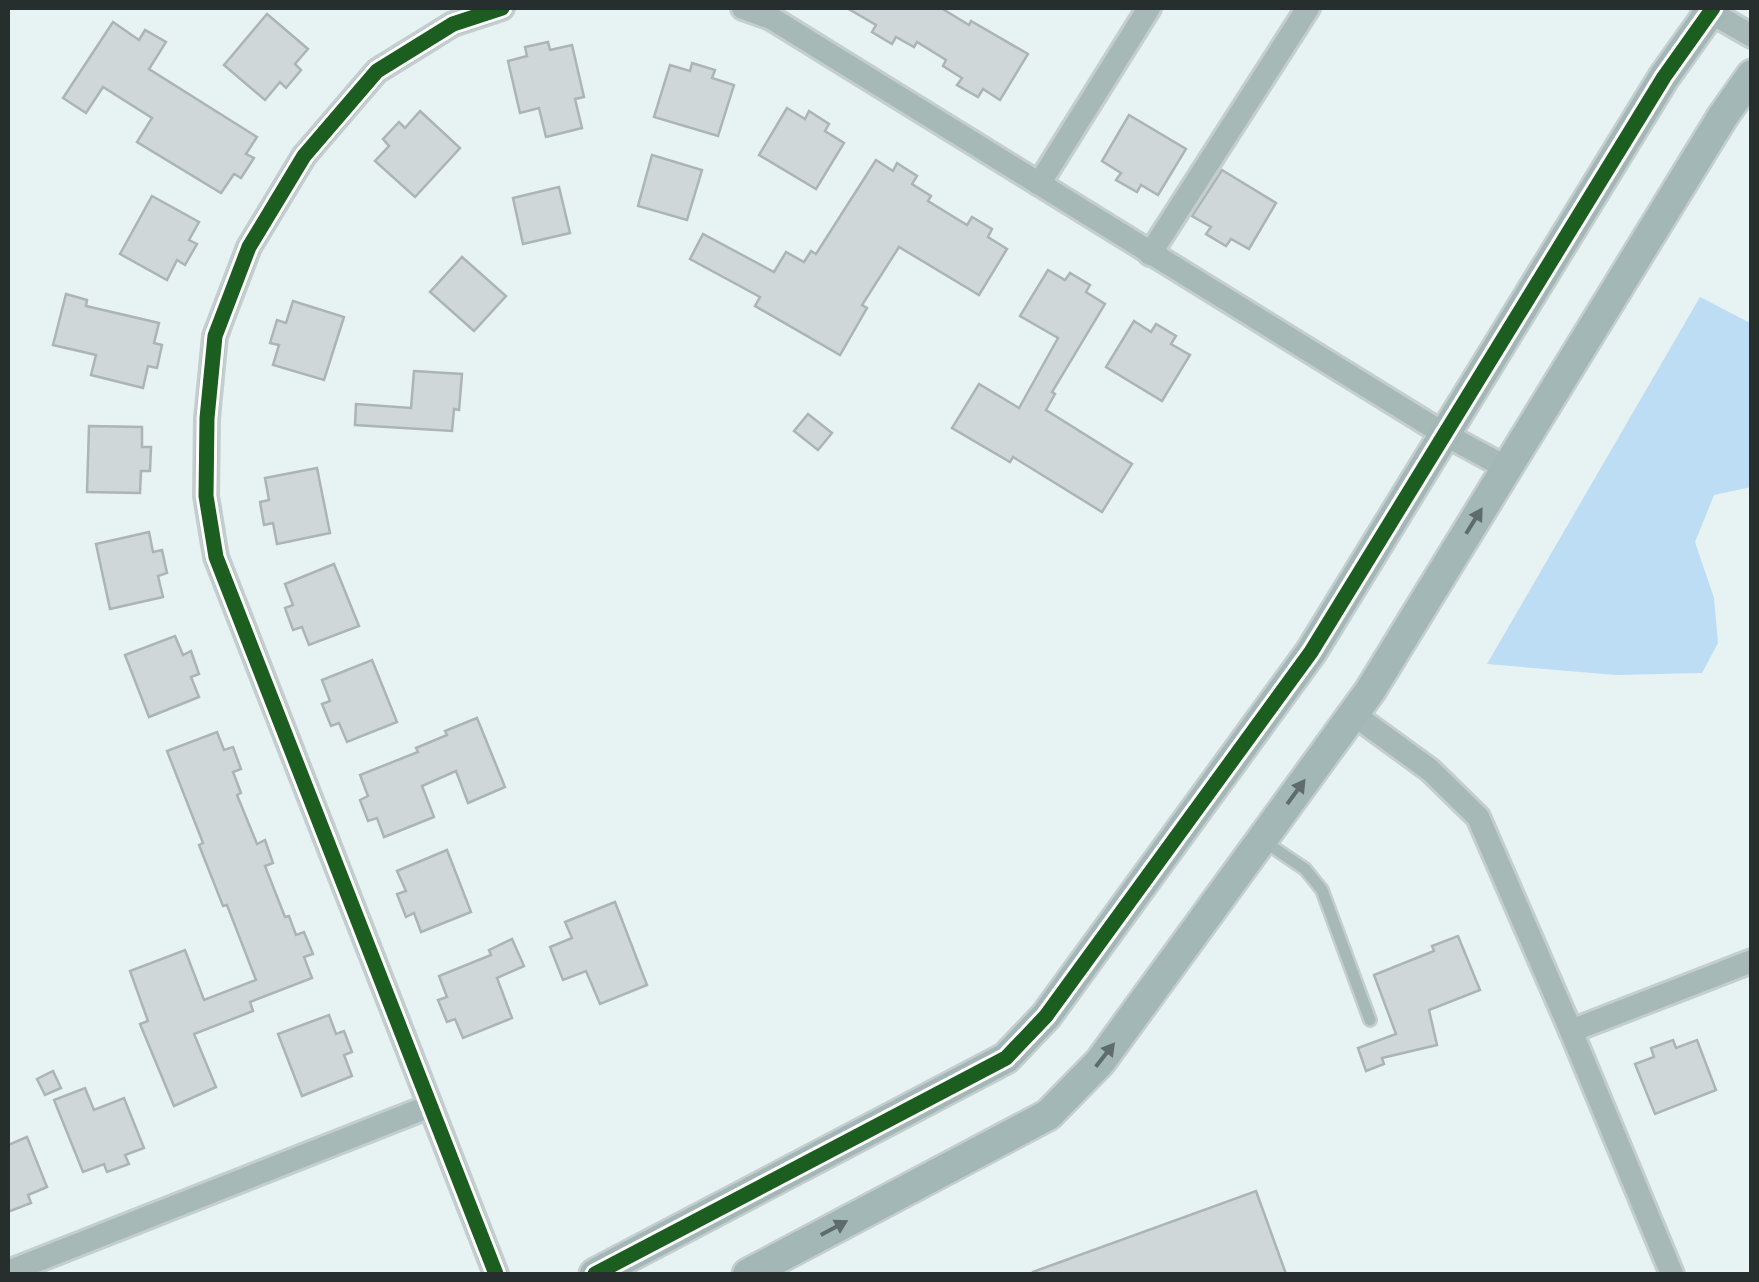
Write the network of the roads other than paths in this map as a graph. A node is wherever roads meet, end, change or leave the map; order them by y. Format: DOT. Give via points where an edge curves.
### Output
graph roads {
  1 [pos="502,8"];
  2 [pos="742,8"];
  3 [pos="1149,8"];
  4 [pos="1308,8"];
  5 [pos="1709,9"];
  6 [pos="1752,36"];
  7 [pos="1752,75"];
  8 [pos="1038,184"];
  9 [pos="1150,254"];
  10 [pos="1444,434"];
  11 [pos="1507,468"];
  12 [pos="1353,714"];
  13 [pos="1262,840"];
  14 [pos="1752,962"];
  15 [pos="1370,1020"];
  16 [pos="1570,1031"];
  17 [pos="430,1106"];
  18 [pos="8,1272"];
  19 [pos="496,1274"];
  20 [pos="595,1274"];
  21 [pos="748,1274"];
  22 [pos="1672,1274"];
  1 -- 17 [label="street" via="453,24 377,71 304,156 249,247 215,336 207,418 206,496 216,557"];
  2 -- 8 [label="street" via="771,18"];
  3 -- 8 [label="street"];
  4 -- 9 [label="street"];
  5 -- 6 [label="street"];
  5 -- 10 [label="street"];
  7 -- 11 [label="street"];
  8 -- 9 [label="street"];
  9 -- 10 [label="street"];
  10 -- 11 [label="street"];
  10 -- 20 [label="street" via="1311,652 1046,1016 1006,1058"];
  12 -- 11 [label="street, one-way"];
  13 -- 12 [label="street, one-way"];
  12 -- 16 [label="street" via="1430,770 1478,817"];
  13 -- 15 [label="lane" via="1322,890"];
  21 -- 13 [label="street, one-way" via="1048,1115 1100,1062"];
  14 -- 16 [label="street"];
  16 -- 22 [label="street"];
  17 -- 18 [label="street"];
  17 -- 19 [label="street"];
}
